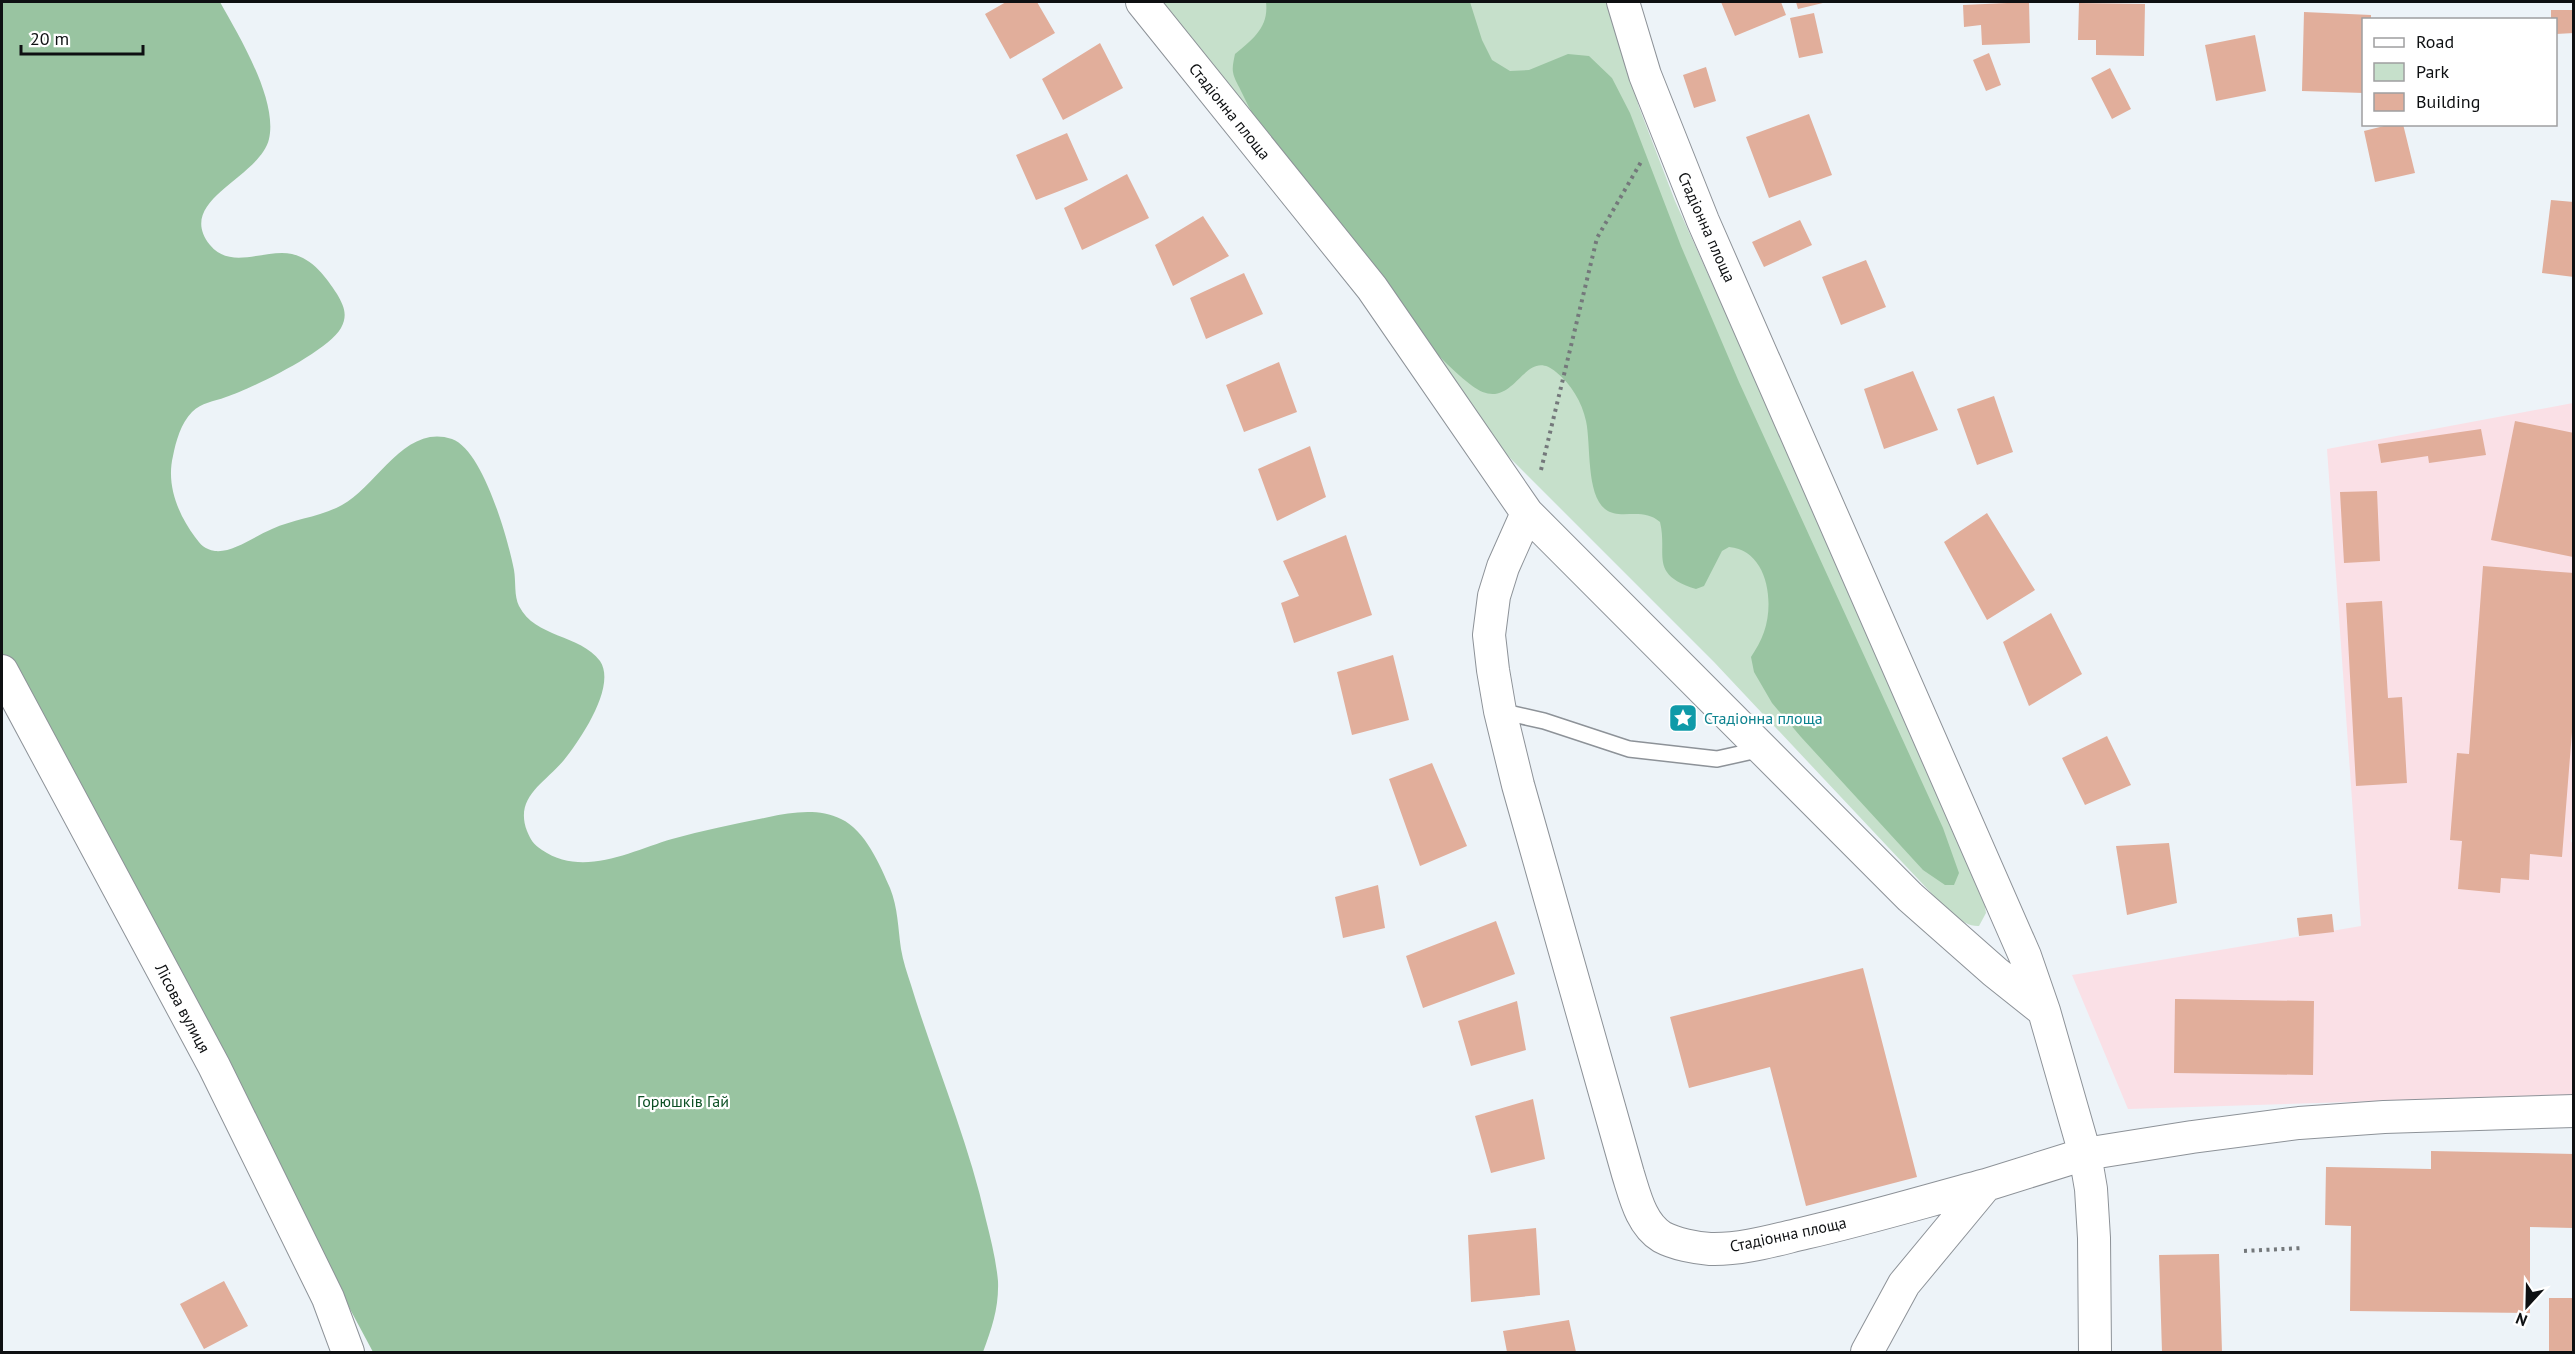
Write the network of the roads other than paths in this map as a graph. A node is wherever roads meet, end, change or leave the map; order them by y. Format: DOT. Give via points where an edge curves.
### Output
graph roads {
  1 [pos="1142,2"];
  2 [pos="1623,2"];
  3 [pos="1527,513"];
  4 [pos="2,671"];
  5 [pos="1500,711"];
  6 [pos="1762,749"];
  7 [pos="2044,1011"];
  8 [pos="2574,1111"];
  9 [pos="2085,1154"];
  10 [pos="1986,1185"];
  11 [pos="348,1353"];
  12 [pos="1867,1353"];
  13 [pos="2095,1353"];
  1 -- 3 [label="street, Стадіонна площа" via="1372,288"];
  2 -- 7 [label="street, Стадіонна площа" via="1662,124 2025,956"];
  3 -- 5 [label="street, Стадіонна площа" via="1494,596 1489,635"];
  3 -- 6 [label="street, Стадіонна площа"];
  4 -- 11 [label="street, Лісова вулиця" via="214,1066 328,1298"];
  5 -- 6 [label="lane" via="1629,749 1717,759"];
  5 -- 10 [label="street, Стадіонна площа" via="1628,1174 1647,1222 1662,1236 1683,1245 1736,1247"];
  6 -- 7 [label="street, Стадіонна площа" via="1910,897"];
  7 -- 9 [label="street, Стадіонна площа"];
  8 -- 9 [label="street" via="2300,1123"];
  9 -- 10 [label="street, Стадіонна площа"];
  9 -- 13 [label="street" via="2094,1238"];
  10 -- 12 [label="street" via="1904,1284"];
}
